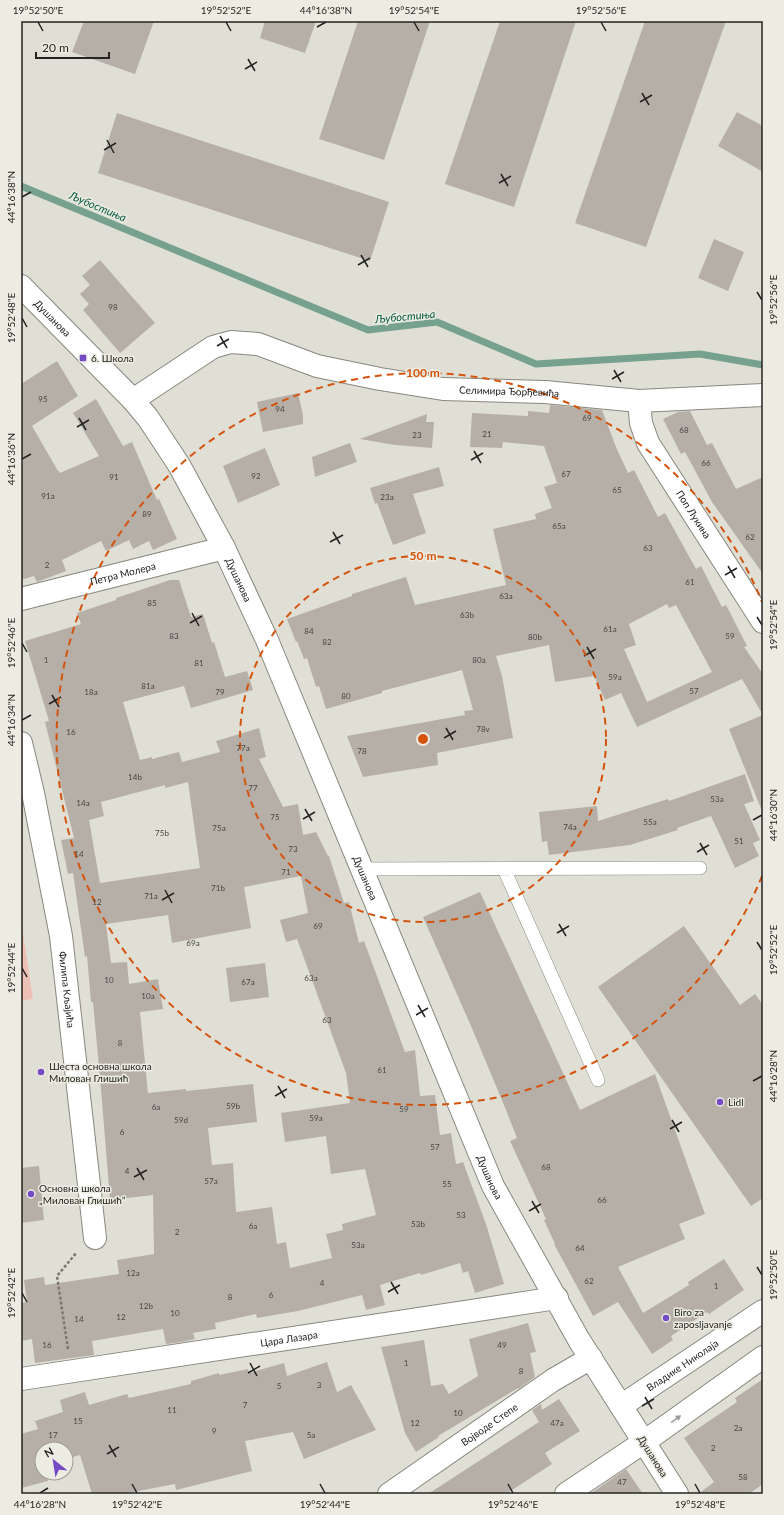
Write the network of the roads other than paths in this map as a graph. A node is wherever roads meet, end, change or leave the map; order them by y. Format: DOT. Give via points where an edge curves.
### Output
graph roads {
  1 [pos="21,286"];
  2 [pos="763,395"];
  3 [pos="133,400"];
  4 [pos="639,401"];
  5 [pos="224,548"];
  6 [pos="21,599"];
  7 [pos="759,610"];
  8 [pos="21,743"];
  9 [pos="700,868"];
  10 [pos="362,869"];
  11 [pos="504,869"];
  12 [pos="598,1080"];
  13 [pos="95,1238"];
  14 [pos="557,1298"];
  15 [pos="763,1311"];
  16 [pos="763,1357"];
  17 [pos="591,1358"];
  18 [pos="21,1379"];
  19 [pos="621,1406"];
  20 [pos="644,1442"];
  21 [pos="389,1494"];
  22 [pos="566,1494"];
  23 [pos="677,1494"];
  1 -- 3 [label="street, Душанова"];
  2 -- 4 [label="street, Селимира Ђорђевића"];
  3 -- 4 [label="street, Селимира Ђорђевића" via="213,347 231,342 258,344 317,366 444,389 545,392"];
  3 -- 5 [label="street, Душанова" via="148,418 178,465"];
  4 -- 7 [label="street, Поп Лукина" via="640,423 648,443"];
  5 -- 6 [label="street, Петра Молера"];
  5 -- 10 [label="street, Душанова" via="267,640"];
  8 -- 13 [label="street, Филипа Кљајића" via="61,936"];
  9 -- 11 [label="lane"];
  10 -- 11 [label="lane"];
  10 -- 14 [label="street, Душанова" via="493,1186"];
  11 -- 12 [label="lane"];
  14 -- 17 [label="street, Душанова"];
  14 -- 18 [label="street, Цара Лазара"];
  15 -- 19 [label="street, Владике Николаја"];
  20 -- 16 [label="street, one-way"];
  17 -- 19 [label="street, Душанова"];
  17 -- 21 [label="street, Војводе Степе" via="553,1380"];
  19 -- 20 [label="street, Душанова"];
  20 -- 22 [label="street"];
  20 -- 23 [label="street, Душанова"];
}
